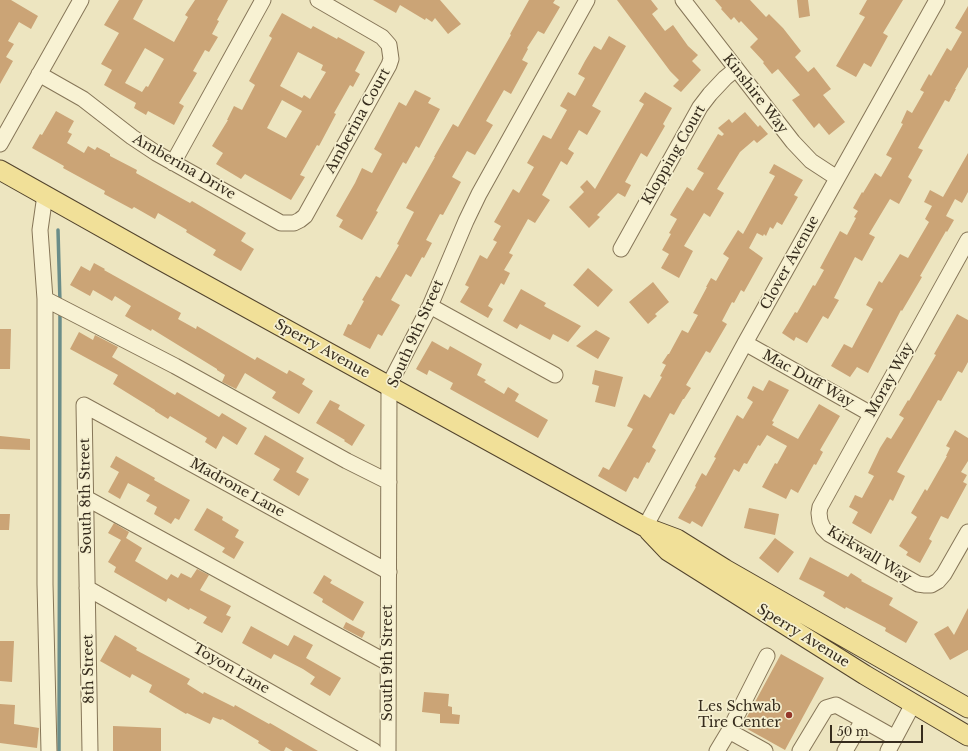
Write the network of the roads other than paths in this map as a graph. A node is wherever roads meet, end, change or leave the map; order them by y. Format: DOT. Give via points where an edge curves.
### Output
graph roads {
  1 [pos="263,0"];
  2 [pos="318,0"];
  3 [pos="587,0"];
  4 [pos="683,0"];
  5 [pos="937,0"];
  6 [pos="76,2"];
  7 [pos="736,69"];
  8 [pos="39,74"];
  9 [pos="0,144"];
  10 [pos="173,162"];
  11 [pos="0,170"];
  12 [pos="837,178"];
  13 [pos="45,195"];
  14 [pos="294,223"];
  15 [pos="968,240"];
  16 [pos="621,249"];
  17 [pos="45,299"];
  18 [pos="430,306"];
  19 [pos="745,343"];
  20 [pos="555,375"];
  21 [pos="389,385"];
  22 [pos="84,405"];
  23 [pos="871,414"];
  24 [pos="389,482"];
  25 [pos="86,498"];
  26 [pos="820,521"];
  27 [pos="645,527"];
  28 [pos="967,533"];
  29 [pos="389,572"];
  30 [pos="87,588"];
  31 [pos="767,656"];
  32 [pos="388,663"];
  33 [pos="913,704"];
  34 [pos="968,708"];
  35 [pos="863,720"];
  36 [pos="729,730"];
  37 [pos="968,736"];
  38 [pos="891,745"];
  39 [pos="49,751"];
  40 [pos="90,751"];
  41 [pos="374,751"];
  42 [pos="388,751"];
  43 [pos="717,751"];
  44 [pos="765,751"];
  45 [pos="800,751"];
  46 [pos="845,751"];
  1 -- 10 [label="street"];
  2 -- 14 [label="street, Amberina Court" via="382,37 389,45 391,59 305,216"];
  3 -- 18 [label="street, South 9th Street" via="476,201"];
  4 -- 7 [label="street, Kinshire Way"];
  5 -- 12 [label="street, Clover Avenue"];
  6 -- 8 [label="street"];
  7 -- 12 [label="street, Kinshire Way" via="793,142 812,161"];
  7 -- 16 [label="street, Klopping Court" via="724,78 700,107"];
  8 -- 9 [label="street"];
  8 -- 10 [label="street, Amberina Drive" via="83,99 132,138"];
  10 -- 14 [label="street, Amberina Drive" via="281,223"];
  11 -- 13 [label="main road, Sperry Avenue"];
  12 -- 19 [label="street, Clover Avenue"];
  13 -- 17 [label="street" via="40,230"];
  13 -- 21 [label="main road, Sperry Avenue"];
  15 -- 23 [label="street, Moray Way"];
  17 -- 24 [label="street"];
  17 -- 39 [label="street" via="45,584"];
  18 -- 20 [label="street"];
  18 -- 21 [label="street, South 9th Street"];
  19 -- 23 [label="street, Mac Duff Way"];
  19 -- 27 [label="street, Clover Avenue"];
  21 -- 24 [label="street, South 9th Street"];
  21 -- 27 [label="main road, Sperry Avenue"];
  22 -- 25 [label="street, South 8th Street"];
  22 -- 29 [label="street, Madrone Lane"];
  23 -- 26 [label="street, Moray Way" via="820,507"];
  24 -- 29 [label="street, South 9th Street"];
  25 -- 30 [label="street, South 8th Street"];
  25 -- 32 [label="street"];
  26 -- 28 [label="street, Kirkwall Way" via="829,534 924,585 931,585 944,574"];
  27 -- 33 [label="main road, Sperry Avenue" via="668,550"];
  27 -- 34 [label="main road, Sperry Avenue" via="677,539"];
  29 -- 32 [label="street, South 9th Street"];
  30 -- 40 [label="street, 8th Street"];
  30 -- 41 [label="street, Toyon Lane"];
  31 -- 36 [label="street"];
  32 -- 42 [label="street, South 9th Street"];
  33 -- 37 [label="main road, Sperry Avenue"];
  33 -- 38 [label="street"];
  35 -- 38 [label="street"];
  35 -- 45 [label="street" via="836,705 826,708"];
  35 -- 46 [label="street"];
  36 -- 43 [label="street"];
  36 -- 44 [label="street"];
}
